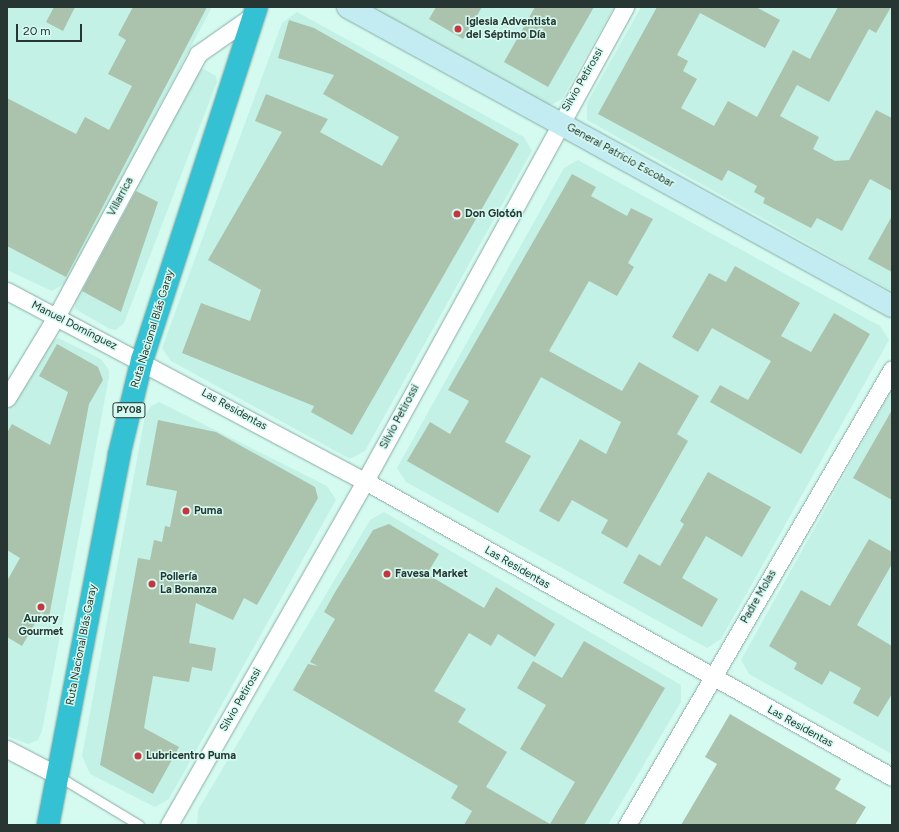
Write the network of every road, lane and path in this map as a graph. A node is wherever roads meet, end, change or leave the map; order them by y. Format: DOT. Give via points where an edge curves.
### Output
graph roads {
  1 [pos="348,7"];
  2 [pos="625,7"];
  3 [pos="256,10"];
  4 [pos="559,123"];
  5 [pos="7,291"];
  6 [pos="892,306"];
  7 [pos="56,317"];
  8 [pos="142,360"];
  9 [pos="892,370"];
  10 [pos="7,398"];
  11 [pos="365,481"];
  12 [pos="712,679"];
  13 [pos="7,749"];
  14 [pos="57,775"];
  15 [pos="892,777"];
  16 [pos="48,825"];
  17 [pos="139,825"];
  18 [pos="169,825"];
  19 [pos="627,825"];
  1 -- 4 [label="street, General Patricio Escobar"];
  2 -- 4 [label="street, Silvio Petirossi"];
  3 -- 7 [label="street, Villarrica" via="198,54"];
  3 -- 8 [label="highway, Ruta Nacional Blás Garay / PY08"];
  4 -- 6 [label="street, General Patricio Escobar"];
  4 -- 11 [label="street, Silvio Petirossi"];
  5 -- 7 [label="street, Manuel Domínguez"];
  7 -- 8 [label="street, Manuel Domínguez"];
  7 -- 10 [label="street, Villarrica"];
  8 -- 11 [label="street, Las Residentas"];
  8 -- 14 [label="highway, Ruta Nacional Blás Garay / PY08" via="118,455"];
  9 -- 12 [label="street, Padre Molas"];
  11 -- 12 [label="street, Las Residentas"];
  11 -- 18 [label="street, Silvio Petirossi"];
  12 -- 15 [label="street, Las Residentas"];
  12 -- 19 [label="street, Padre Molas"];
  13 -- 14 [label="street"];
  14 -- 16 [label="highway, Ruta Nacional Blás Garay / PY08"];
  14 -- 17 [label="lane"];
}
